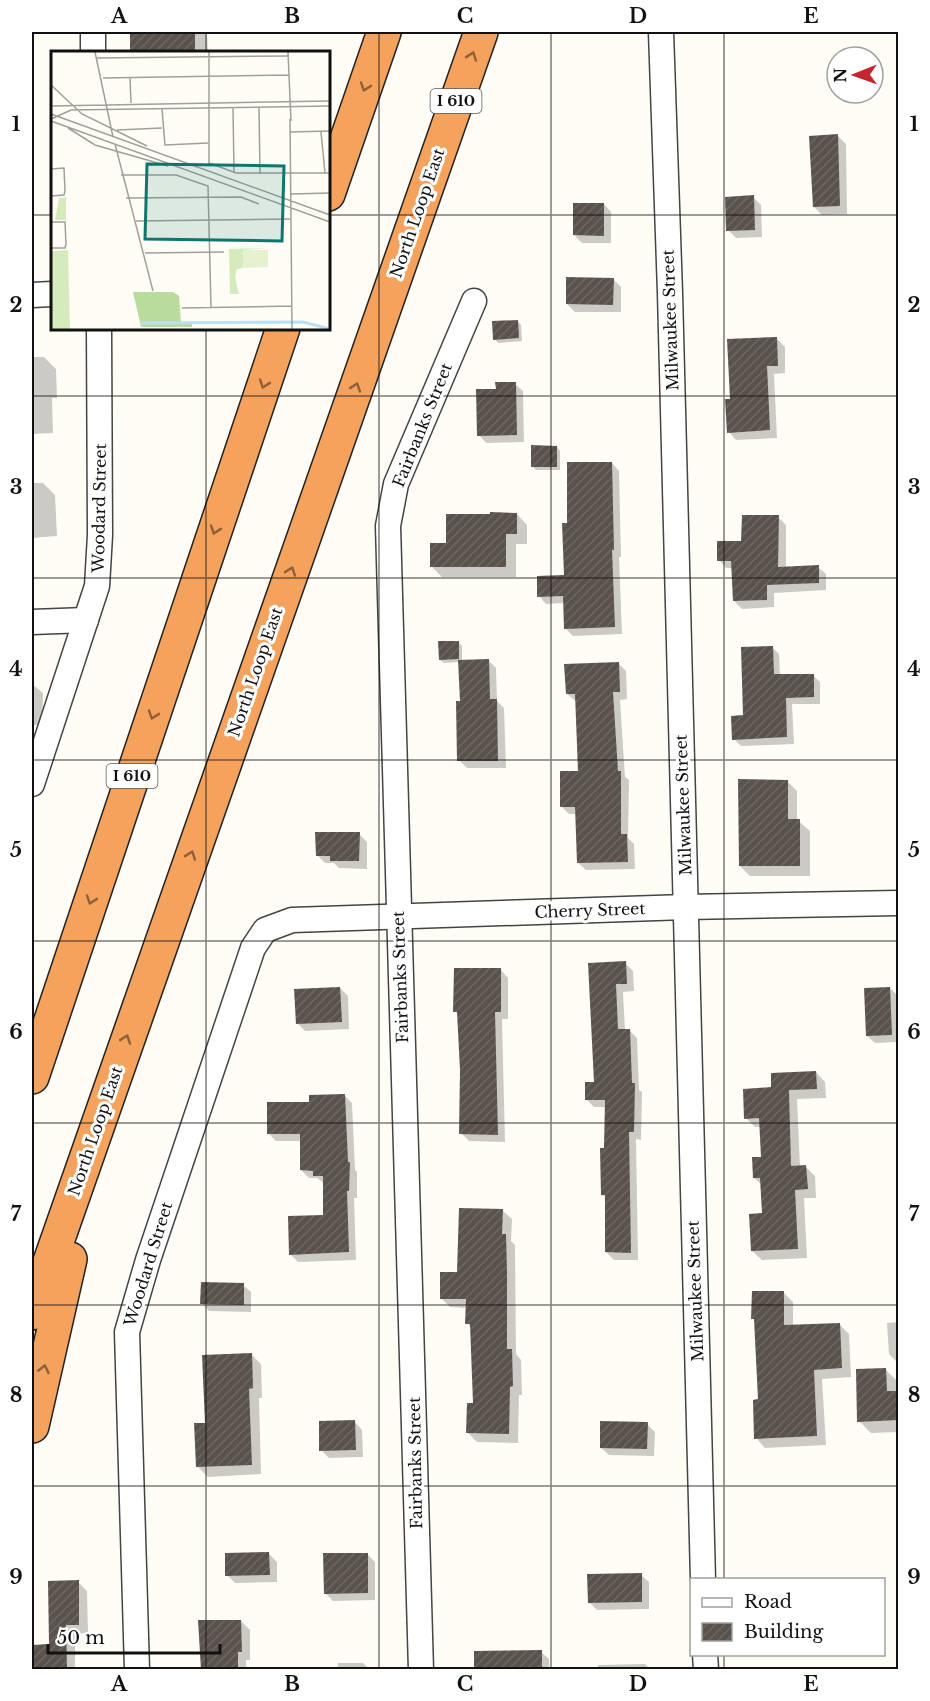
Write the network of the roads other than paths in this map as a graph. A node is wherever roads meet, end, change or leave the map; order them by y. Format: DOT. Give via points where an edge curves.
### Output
graph roads {
  1 [pos="93,32"];
  2 [pos="384,32"];
  3 [pos="481,32"];
  4 [pos="661,32"];
  5 [pos="93,51"];
  6 [pos="330,188"];
  7 [pos="51,294"];
  8 [pos="32,295"];
  9 [pos="474,301"];
  10 [pos="99,330"];
  11 [pos="282,330"];
  12 [pos="86,620"];
  13 [pos="32,622"];
  14 [pos="32,784"];
  15 [pos="898,903"];
  16 [pos="686,907"];
  17 [pos="398,916"];
  18 [pos="281,924"];
  19 [pos="32,1077"];
  20 [pos="107,1094"];
  21 [pos="32,1313"];
  22 [pos="32,1426"];
  23 [pos="703,1578"];
  24 [pos="137,1670"];
  25 [pos="421,1670"];
  1 -- 5 [label="street"];
  2 -- 6 [label="highway, one-way"];
  20 -- 3 [label="highway, North Loop East / I 610, one-way"];
  4 -- 16 [label="street, Milwaukee Street"];
  7 -- 8 [label="street"];
  9 -- 17 [label="street, Fairbanks Street" via="396,483 388,526"];
  10 -- 12 [label="street, Woodard Street" via="100,535 97,586"];
  11 -- 19 [label="highway, I 610, one-way"];
  12 -- 13 [label="street"];
  12 -- 14 [label="street, Woodard Street"];
  15 -- 16 [label="street, Cherry Street"];
  16 -- 17 [label="street, Cherry Street"];
  16 -- 23 [label="street, Milwaukee Street"];
  17 -- 18 [label="street, Cherry Street" via="292,920"];
  17 -- 25 [label="street, Fairbanks Street"];
  18 -- 24 [label="street, Woodard Street" via="265,930 253,948 127,1332"];
  20 -- 21 [label="highway, North Loop East / I 610"];
  22 -- 20 [label="highway, one-way"];
}
